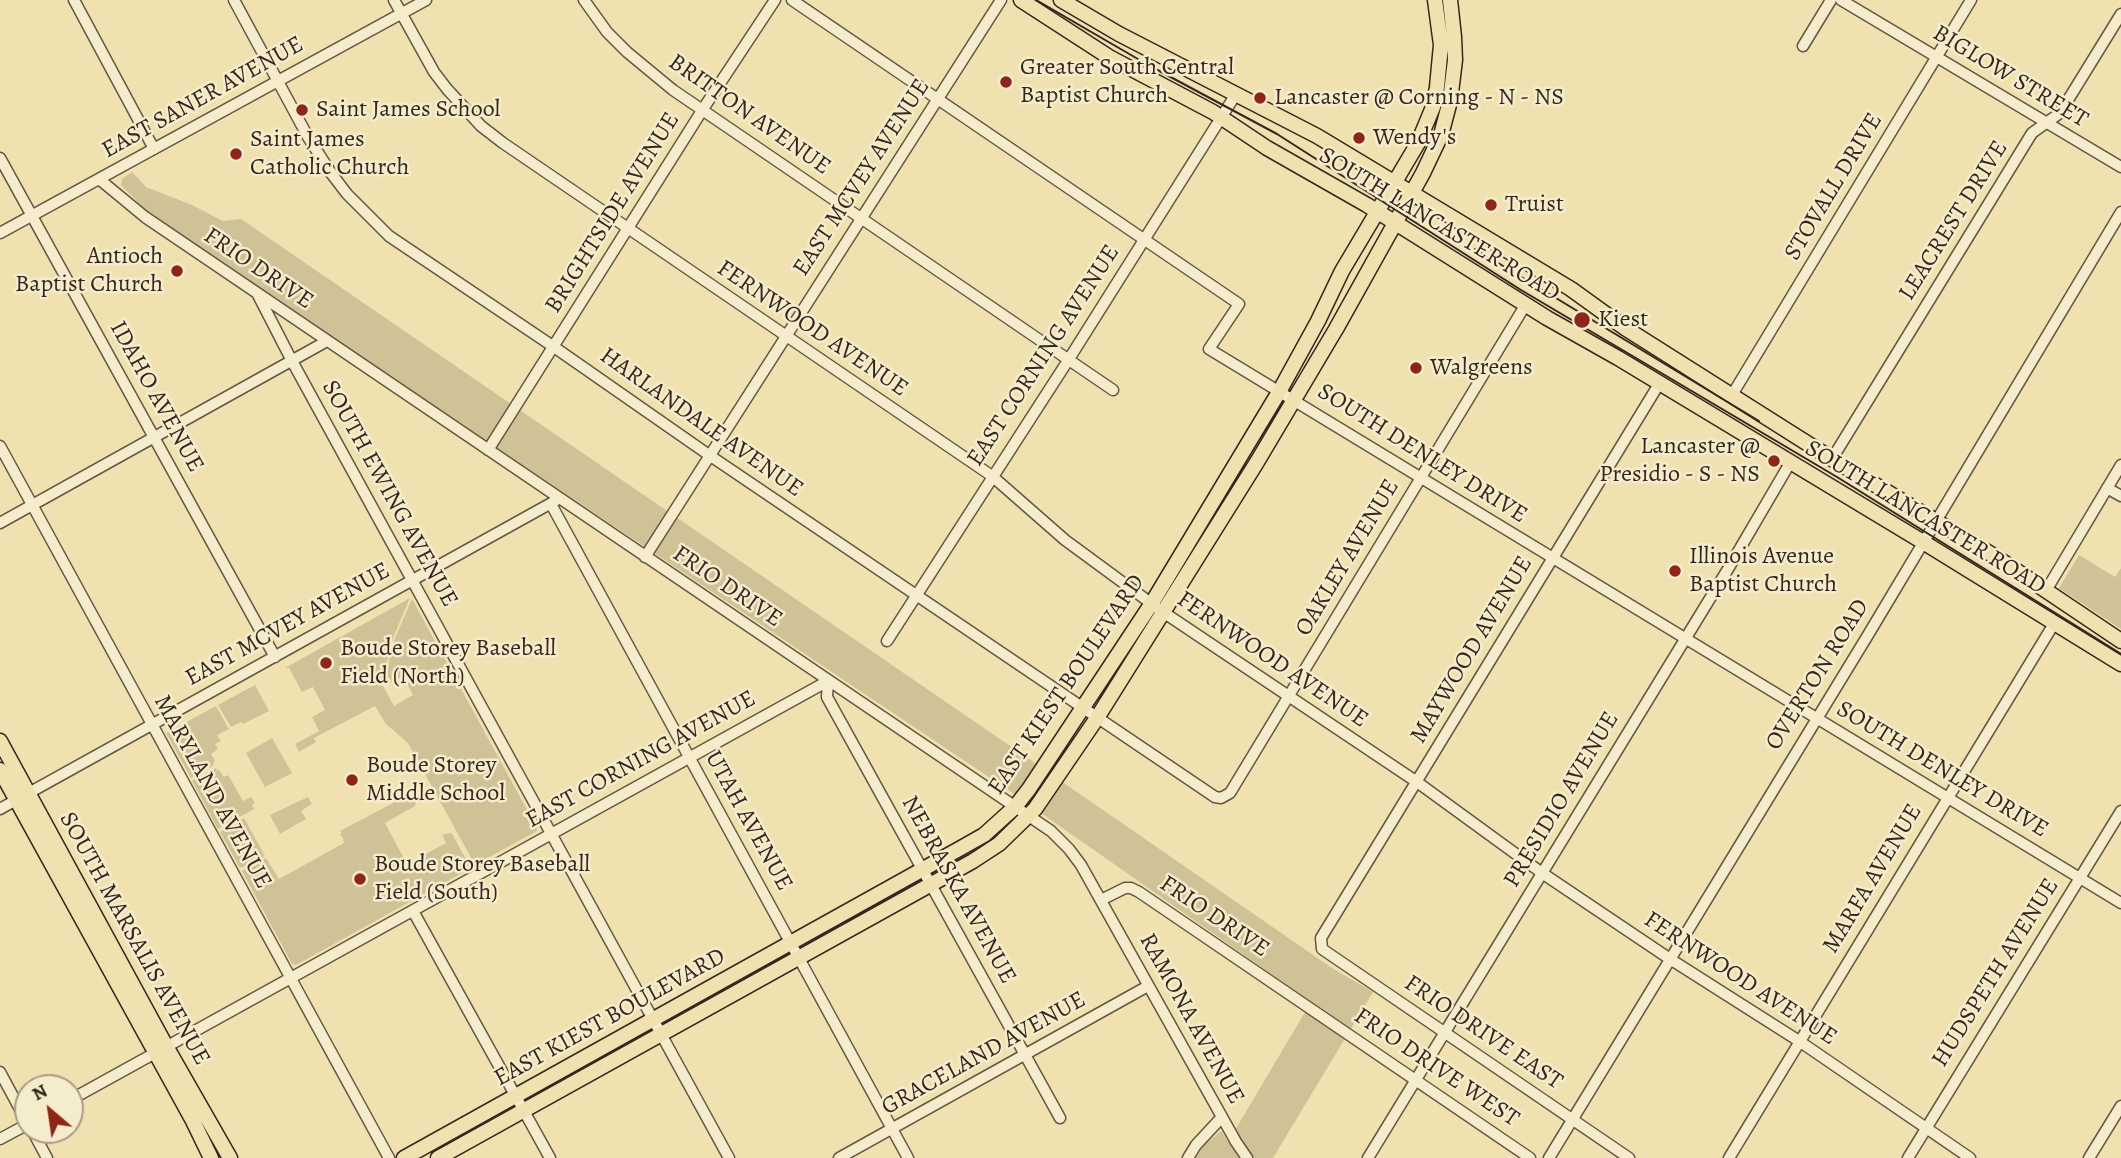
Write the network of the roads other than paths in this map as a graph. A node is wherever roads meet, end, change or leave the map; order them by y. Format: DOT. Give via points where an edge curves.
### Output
graph roads {
  1 [pos="74,0"];
  2 [pos="234,0"];
  3 [pos="394,0"];
  4 [pos="426,0"];
  5 [pos="584,0"];
  6 [pos="775,0"];
  7 [pos="792,0"];
  8 [pos="1001,0"];
  9 [pos="1021,0"];
  10 [pos="1061,0"];
  11 [pos="1435,0"];
  12 [pos="1450,0"];
  13 [pos="1831,0"];
  14 [pos="1841,0"];
  15 [pos="1971,0"];
  16 [pos="401,14"];
  17 [pos="2121,14"];
  18 [pos="1803,46"];
  19 [pos="1937,57"];
  20 [pos="278,81"];
  21 [pos="1236,94"];
  22 [pos="938,99"];
  23 [pos="703,109"];
  24 [pos="1222,117"];
  25 [pos="2046,123"];
  26 [pos="154,149"];
  27 [pos="0,158"];
  28 [pos="2120,168"];
  29 [pos="99,179"];
  30 [pos="1394,183"];
  31 [pos="1412,194"];
  32 [pos="1377,211"];
  33 [pos="2121,212"];
  34 [pos="32,216"];
  35 [pos="861,217"];
  36 [pos="1396,223"];
  37 [pos="628,229"];
  38 [pos="0,233"];
  39 [pos="1144,239"];
  40 [pos="257,292"];
  41 [pos="1526,304"];
  42 [pos="785,336"];
  43 [pos="327,341"];
  44 [pos="554,346"];
  45 [pos="1069,359"];
  46 [pos="292,361"];
  47 [pos="1659,384"];
  48 [pos="1113,390"];
  49 [pos="1279,392"];
  50 [pos="1732,394"];
  51 [pos="1294,400"];
  52 [pos="154,437"];
  53 [pos="0,446"];
  54 [pos="488,450"];
  55 [pos="709,455"];
  56 [pos="1832,459"];
  57 [pos="1790,463"];
  58 [pos="2121,465"];
  59 [pos="992,476"];
  60 [pos="1421,478"];
  61 [pos="2107,488"];
  62 [pos="2121,496"];
  63 [pos="555,501"];
  64 [pos="33,505"];
  65 [pos="1936,520"];
  66 [pos="0,523"];
  67 [pos="1923,542"];
  68 [pos="645,557"];
  69 [pos="1552,559"];
  70 [pos="412,580"];
  71 [pos="2047,589"];
  72 [pos="917,595"];
  73 [pos="1157,608"];
  74 [pos="2055,622"];
  75 [pos="1685,638"];
  76 [pos="887,640"];
  77 [pos="2121,641"];
  78 [pos="275,657"];
  79 [pos="2121,664"];
  80 [pos="828,681"];
  81 [pos="1289,697"];
  82 [pos="1083,708"];
  83 [pos="1097,718"];
  84 [pos="1815,719"];
  85 [pos="152,725"];
  86 [pos="0,741"];
  87 [pos="689,757"];
  88 [pos="0,770"];
  89 [pos="1417,782"];
  90 [pos="1226,796"];
  91 [pos="23,797"];
  92 [pos="1947,798"];
  93 [pos="1014,807"];
  94 [pos="0,809"];
  95 [pos="2121,811"];
  96 [pos="1028,816"];
  97 [pos="552,833"];
  98 [pos="923,870"];
  99 [pos="1542,873"];
  100 [pos="2079,878"];
  101 [pos="931,885"];
  102 [pos="1101,900"];
  103 [pos="2121,903"];
  104 [pos="413,911"];
  105 [pos="1321,938"];
  106 [pos="791,943"];
  107 [pos="799,957"];
  108 [pos="1670,959"];
  109 [pos="290,978"];
  110 [pos="1148,986"];
  111 [pos="1319,1013"];
  112 [pos="653,1020"];
  113 [pos="1444,1033"];
  114 [pos="661,1034"];
  115 [pos="1799,1041"];
  116 [pos="160,1049"];
  117 [pos="1025,1055"];
  118 [pos="0,1072"];
  119 [pos="1416,1079"];
  120 [pos="84,1092"];
  121 [pos="516,1096"];
  122 [pos="14,1098"];
  123 [pos="2121,1106"];
  124 [pos="524,1110"];
  125 [pos="1222,1117"];
  126 [pos="1060,1118"];
  127 [pos="1573,1119"];
  128 [pos="892,1128"];
  129 [pos="1926,1128"];
  130 [pos="211,1158"];
  131 [pos="230,1158"];
  132 [pos="389,1158"];
  133 [pos="404,1158"];
  134 [pos="438,1158"];
  135 [pos="550,1158"];
  136 [pos="729,1158"];
  137 [pos="839,1158"];
  138 [pos="908,1158"];
  139 [pos="1188,1158"];
  140 [pos="1247,1158"];
  141 [pos="1368,1158"];
  142 [pos="1530,1158"];
  143 [pos="1549,1158"];
  144 [pos="1629,1158"];
  145 [pos="1729,1158"];
  146 [pos="1908,1158"];
  147 [pos="1970,1158"];
  148 [pos="2089,1158"];
  1 -- 26 [label="street"];
  2 -- 20 [label="street, HARLANDALE AVENUE"];
  3 -- 16 [label="street, FERNWOOD AVENUE"];
  4 -- 16 [label="street, EAST SANER AVENUE"];
  5 -- 23 [label="street, BRITTON AVENUE" via="627,52"];
  6 -- 23 [label="street, BRIGHTSIDE AVENUE"];
  7 -- 22 [label="street, SOUTH DENLEY DRIVE"];
  8 -- 22 [label="street, EAST MCVEY AVENUE"];
  9 -- 24 [label="main road, SOUTH LANCASTER ROAD" via="1109,57"];
  10 -- 21 [label="main road, SOUTH LANCASTER ROAD"];
  11 -- 30 [label="main road, EAST KIEST BOULEVARD" via="1441,45 1437,87 1426,127"];
  12 -- 31 [label="main road, EAST KIEST BOULEVARD" via="1455,60 1450,101 1441,135"];
  13 -- 18 [label="street"];
  14 -- 19 [label="street, BIGLOW STREET"];
  15 -- 19 [label="street, STOVALL DRIVE"];
  16 -- 20 [label="street, EAST SANER AVENUE"];
  16 -- 37 [label="street, FERNWOOD AVENUE" via="434,72 481,126"];
  17 -- 25 [label="street, LEACREST DRIVE" via="2060,113"];
  19 -- 25 [label="street, BIGLOW STREET"];
  19 -- 50 [label="street, STOVALL DRIVE"];
  20 -- 26 [label="street, EAST SANER AVENUE"];
  20 -- 44 [label="street, HARLANDALE AVENUE" via="331,173 367,216 389,236"];
  21 -- 24 [label="street, EAST CORNING AVENUE"];
  21 -- 30 [label="main road, SOUTH LANCASTER ROAD"];
  22 -- 35 [label="street, EAST MCVEY AVENUE"];
  22 -- 39 [label="street, SOUTH DENLEY DRIVE"];
  23 -- 35 [label="street, BRITTON AVENUE"];
  23 -- 37 [label="street, BRIGHTSIDE AVENUE"];
  24 -- 32 [label="main road, SOUTH LANCASTER ROAD"];
  24 -- 39 [label="street, EAST CORNING AVENUE"];
  25 -- 28 [label="street, BIGLOW STREET"];
  25 -- 56 [label="street, LEACREST DRIVE" via="2032,133"];
  26 -- 29 [label="street, EAST SANER AVENUE"];
  27 -- 34 [label="street, IDAHO AVENUE"];
  29 -- 34 [label="street, EAST SANER AVENUE"];
  29 -- 40 [label="street, FRIO DRIVE" via="145,218"];
  30 -- 31 [label="main road, SOUTH LANCASTER ROAD"];
  30 -- 32 [label="main road, EAST KIEST BOULEVARD"];
  31 -- 36 [label="main road, EAST KIEST BOULEVARD"];
  31 -- 50 [label="main road, SOUTH LANCASTER ROAD" via="1571,289"];
  32 -- 36 [label="main road, SOUTH LANCASTER ROAD"];
  32 -- 49 [label="main road, EAST KIEST BOULEVARD"];
  33 -- 65 [label="street, OVERTON ROAD"];
  34 -- 38 [label="street, EAST SANER AVENUE"];
  34 -- 52 [label="street, IDAHO AVENUE"];
  35 -- 42 [label="street, EAST MCVEY AVENUE"];
  35 -- 45 [label="street, BRITTON AVENUE"];
  36 -- 41 [label="main road, SOUTH LANCASTER ROAD"];
  36 -- 51 [label="main road, EAST KIEST BOULEVARD"];
  37 -- 42 [label="street, FERNWOOD AVENUE"];
  37 -- 44 [label="street, BRIGHTSIDE AVENUE"];
  39 -- 45 [label="street, EAST CORNING AVENUE"];
  39 -- 49 [label="street, SOUTH DENLEY DRIVE" via="1239,304 1209,349"];
  40 -- 43 [label="street, FRIO DRIVE"];
  40 -- 46 [label="street, SOUTH EWING AVENUE"];
  41 -- 47 [label="main road, SOUTH LANCASTER ROAD"];
  41 -- 60 [label="street, OAKLEY AVENUE"];
  42 -- 55 [label="street, EAST MCVEY AVENUE"];
  42 -- 59 [label="street, FERNWOOD AVENUE"];
  43 -- 46 [label="street"];
  43 -- 54 [label="street, FRIO DRIVE"];
  44 -- 54 [label="street, BRIGHTSIDE AVENUE"];
  44 -- 55 [label="street, HARLANDALE AVENUE"];
  45 -- 48 [label="street, BRITTON AVENUE"];
  45 -- 59 [label="street, EAST CORNING AVENUE"];
  46 -- 52 [label="street"];
  46 -- 70 [label="street, SOUTH EWING AVENUE"];
  47 -- 57 [label="main road, SOUTH LANCASTER ROAD"];
  47 -- 69 [label="street, MAYWOOD AVENUE"];
  49 -- 51 [label="street, SOUTH DENLEY DRIVE"];
  49 -- 73 [label="main road, EAST KIEST BOULEVARD"];
  50 -- 56 [label="main road, SOUTH LANCASTER ROAD"];
  51 -- 60 [label="street, SOUTH DENLEY DRIVE"];
  51 -- 73 [label="main road, EAST KIEST BOULEVARD"];
  52 -- 64 [label="street"];
  52 -- 78 [label="street, IDAHO AVENUE"];
  53 -- 64 [label="street, MARYLAND AVENUE"];
  54 -- 63 [label="street, FRIO DRIVE"];
  55 -- 68 [label="street, EAST MCVEY AVENUE"];
  55 -- 72 [label="street, HARLANDALE AVENUE"];
  56 -- 65 [label="main road, SOUTH LANCASTER ROAD"];
  57 -- 67 [label="main road, SOUTH LANCASTER ROAD"];
  57 -- 75 [label="street, PRESIDIO AVENUE"];
  58 -- 61 [label="street"];
  59 -- 72 [label="street, EAST CORNING AVENUE"];
  59 -- 73 [label="street, FERNWOOD AVENUE" via="1065,540"];
  60 -- 69 [label="street, SOUTH DENLEY DRIVE"];
  60 -- 81 [label="street, OAKLEY AVENUE"];
  61 -- 62 [label="street"];
  61 -- 71 [label="street"];
  63 -- 68 [label="street, FRIO DRIVE"];
  63 -- 70 [label="street, EAST MCVEY AVENUE"];
  63 -- 87 [label="street, UTAH AVENUE"];
  64 -- 66 [label="street"];
  64 -- 85 [label="street, MARYLAND AVENUE"];
  65 -- 67 [label="street, OVERTON ROAD"];
  65 -- 71 [label="main road, SOUTH LANCASTER ROAD"];
  67 -- 74 [label="main road, SOUTH LANCASTER ROAD"];
  67 -- 84 [label="street, OVERTON ROAD"];
  68 -- 80 [label="street, FRIO DRIVE"];
  69 -- 75 [label="street, SOUTH DENLEY DRIVE"];
  69 -- 89 [label="street, MAYWOOD AVENUE"];
  70 -- 78 [label="street, EAST MCVEY AVENUE"];
  70 -- 97 [label="street, SOUTH EWING AVENUE"];
  71 -- 77 [label="main road, SOUTH LANCASTER ROAD"];
  72 -- 76 [label="street, EAST CORNING AVENUE"];
  72 -- 82 [label="street, HARLANDALE AVENUE"];
  73 -- 81 [label="street, FERNWOOD AVENUE"];
  73 -- 82 [label="main road, EAST KIEST BOULEVARD"];
  73 -- 83 [label="main road, EAST KIEST BOULEVARD"];
  74 -- 79 [label="main road, SOUTH LANCASTER ROAD"];
  74 -- 92 [label="street, MARFA AVENUE"];
  75 -- 84 [label="street, SOUTH DENLEY DRIVE"];
  75 -- 99 [label="street, PRESIDIO AVENUE"];
  78 -- 85 [label="street, EAST MCVEY AVENUE"];
  80 -- 87 [label="street, EAST CORNING AVENUE"];
  80 -- 93 [label="street, FRIO DRIVE"];
  80 -- 98 [label="street, NEBRASKA AVENUE" via="827,697"];
  81 -- 89 [label="street, FERNWOOD AVENUE"];
  81 -- 90 [label="street, OAKLEY AVENUE"];
  82 -- 83 [label="street, HARLANDALE AVENUE"];
  82 -- 93 [label="main road, EAST KIEST BOULEVARD"];
  83 -- 90 [label="street, HARLANDALE AVENUE" via="1215,797"];
  83 -- 96 [label="main road, EAST KIEST BOULEVARD"];
  84 -- 92 [label="street, SOUTH DENLEY DRIVE"];
  84 -- 108 [label="street, OVERTON ROAD"];
  85 -- 91 [label="street, EAST MCVEY AVENUE"];
  85 -- 109 [label="street, MARYLAND AVENUE"];
  86 -- 91 [label="main road, SOUTH MARSALIS AVENUE"];
  87 -- 97 [label="street, EAST CORNING AVENUE"];
  87 -- 106 [label="street, UTAH AVENUE"];
  88 -- 91 [label="main road, SOUTH MARSALIS AVENUE"];
  89 -- 99 [label="street, FERNWOOD AVENUE"];
  89 -- 105 [label="street, MAYWOOD AVENUE"];
  91 -- 94 [label="street, EAST MCVEY AVENUE"];
  91 -- 116 [label="main road, SOUTH MARSALIS AVENUE"];
  92 -- 100 [label="street, SOUTH DENLEY DRIVE"];
  92 -- 115 [label="street, MARFA AVENUE"];
  93 -- 96 [label="street, FRIO DRIVE"];
  93 -- 98 [label="main road, EAST KIEST BOULEVARD" via="984,835"];
  95 -- 100 [label="street, HUDSPETH AVENUE"];
  96 -- 101 [label="main road, EAST KIEST BOULEVARD" via="992,849"];
  96 -- 102 [label="street, FRIO DRIVE" via="1069,849"];
  97 -- 104 [label="street, EAST CORNING AVENUE"];
  97 -- 112 [label="street, SOUTH EWING AVENUE"];
  98 -- 101 [label="street, NEBRASKA AVENUE"];
  98 -- 106 [label="main road, EAST KIEST BOULEVARD"];
  99 -- 108 [label="street, FERNWOOD AVENUE"];
  99 -- 113 [label="street, PRESIDIO AVENUE"];
  100 -- 103 [label="street, SOUTH DENLEY DRIVE"];
  100 -- 129 [label="street, HUDSPETH AVENUE"];
  101 -- 107 [label="main road, EAST KIEST BOULEVARD"];
  101 -- 117 [label="street, NEBRASKA AVENUE"];
  102 -- 110 [label="street, RAMONA AVENUE"];
  102 -- 111 [label="street, FRIO DRIVE" via="1125,888 1139,892"];
  104 -- 109 [label="street, EAST CORNING AVENUE"];
  104 -- 121 [label="street"];
  105 -- 113 [label="street, FRIO DRIVE EAST" via="1322,949"];
  106 -- 107 [label="street, UTAH AVENUE"];
  106 -- 112 [label="main road, EAST KIEST BOULEVARD"];
  107 -- 114 [label="main road, EAST KIEST BOULEVARD"];
  107 -- 128 [label="street, UTAH AVENUE"];
  108 -- 115 [label="street, FERNWOOD AVENUE"];
  108 -- 127 [label="street, OVERTON ROAD"];
  109 -- 116 [label="street, EAST CORNING AVENUE"];
  109 -- 132 [label="street, MARYLAND AVENUE"];
  110 -- 117 [label="street, GRACELAND AVENUE"];
  110 -- 125 [label="street, RAMONA AVENUE"];
  111 -- 119 [label="street, FRIO DRIVE WEST"];
  112 -- 114 [label="street, SOUTH EWING AVENUE"];
  112 -- 121 [label="main road, EAST KIEST BOULEVARD"];
  113 -- 119 [label="street, PRESIDIO AVENUE"];
  113 -- 127 [label="street, FRIO DRIVE EAST"];
  114 -- 124 [label="main road, EAST KIEST BOULEVARD"];
  114 -- 136 [label="street, SOUTH EWING AVENUE"];
  115 -- 129 [label="street, FERNWOOD AVENUE"];
  115 -- 145 [label="street, MARFA AVENUE"];
  116 -- 120 [label="street, EAST CORNING AVENUE"];
  116 -- 130 [label="main road, SOUTH MARSALIS AVENUE"];
  116 -- 131 [label="main road, SOUTH MARSALIS AVENUE"];
  117 -- 126 [label="street, NEBRASKA AVENUE"];
  117 -- 128 [label="street, GRACELAND AVENUE"];
  118 -- 122 [label="street"];
  119 -- 141 [label="street, PRESIDIO AVENUE"];
  119 -- 142 [label="street, FRIO DRIVE WEST"];
  121 -- 124 [label="street"];
  121 -- 133 [label="main road, EAST KIEST BOULEVARD"];
  123 -- 148 [label="street"];
  124 -- 134 [label="main road, EAST KIEST BOULEVARD"];
  124 -- 135 [label="street"];
  125 -- 139 [label="street"];
  125 -- 140 [label="street, RAMONA AVENUE"];
  127 -- 143 [label="street, OVERTON ROAD"];
  127 -- 144 [label="street, FRIO DRIVE EAST"];
  128 -- 137 [label="street, GRACELAND AVENUE"];
  128 -- 138 [label="street, UTAH AVENUE"];
  129 -- 146 [label="street, HUDSPETH AVENUE"];
  129 -- 147 [label="street, FERNWOOD AVENUE"];
}
